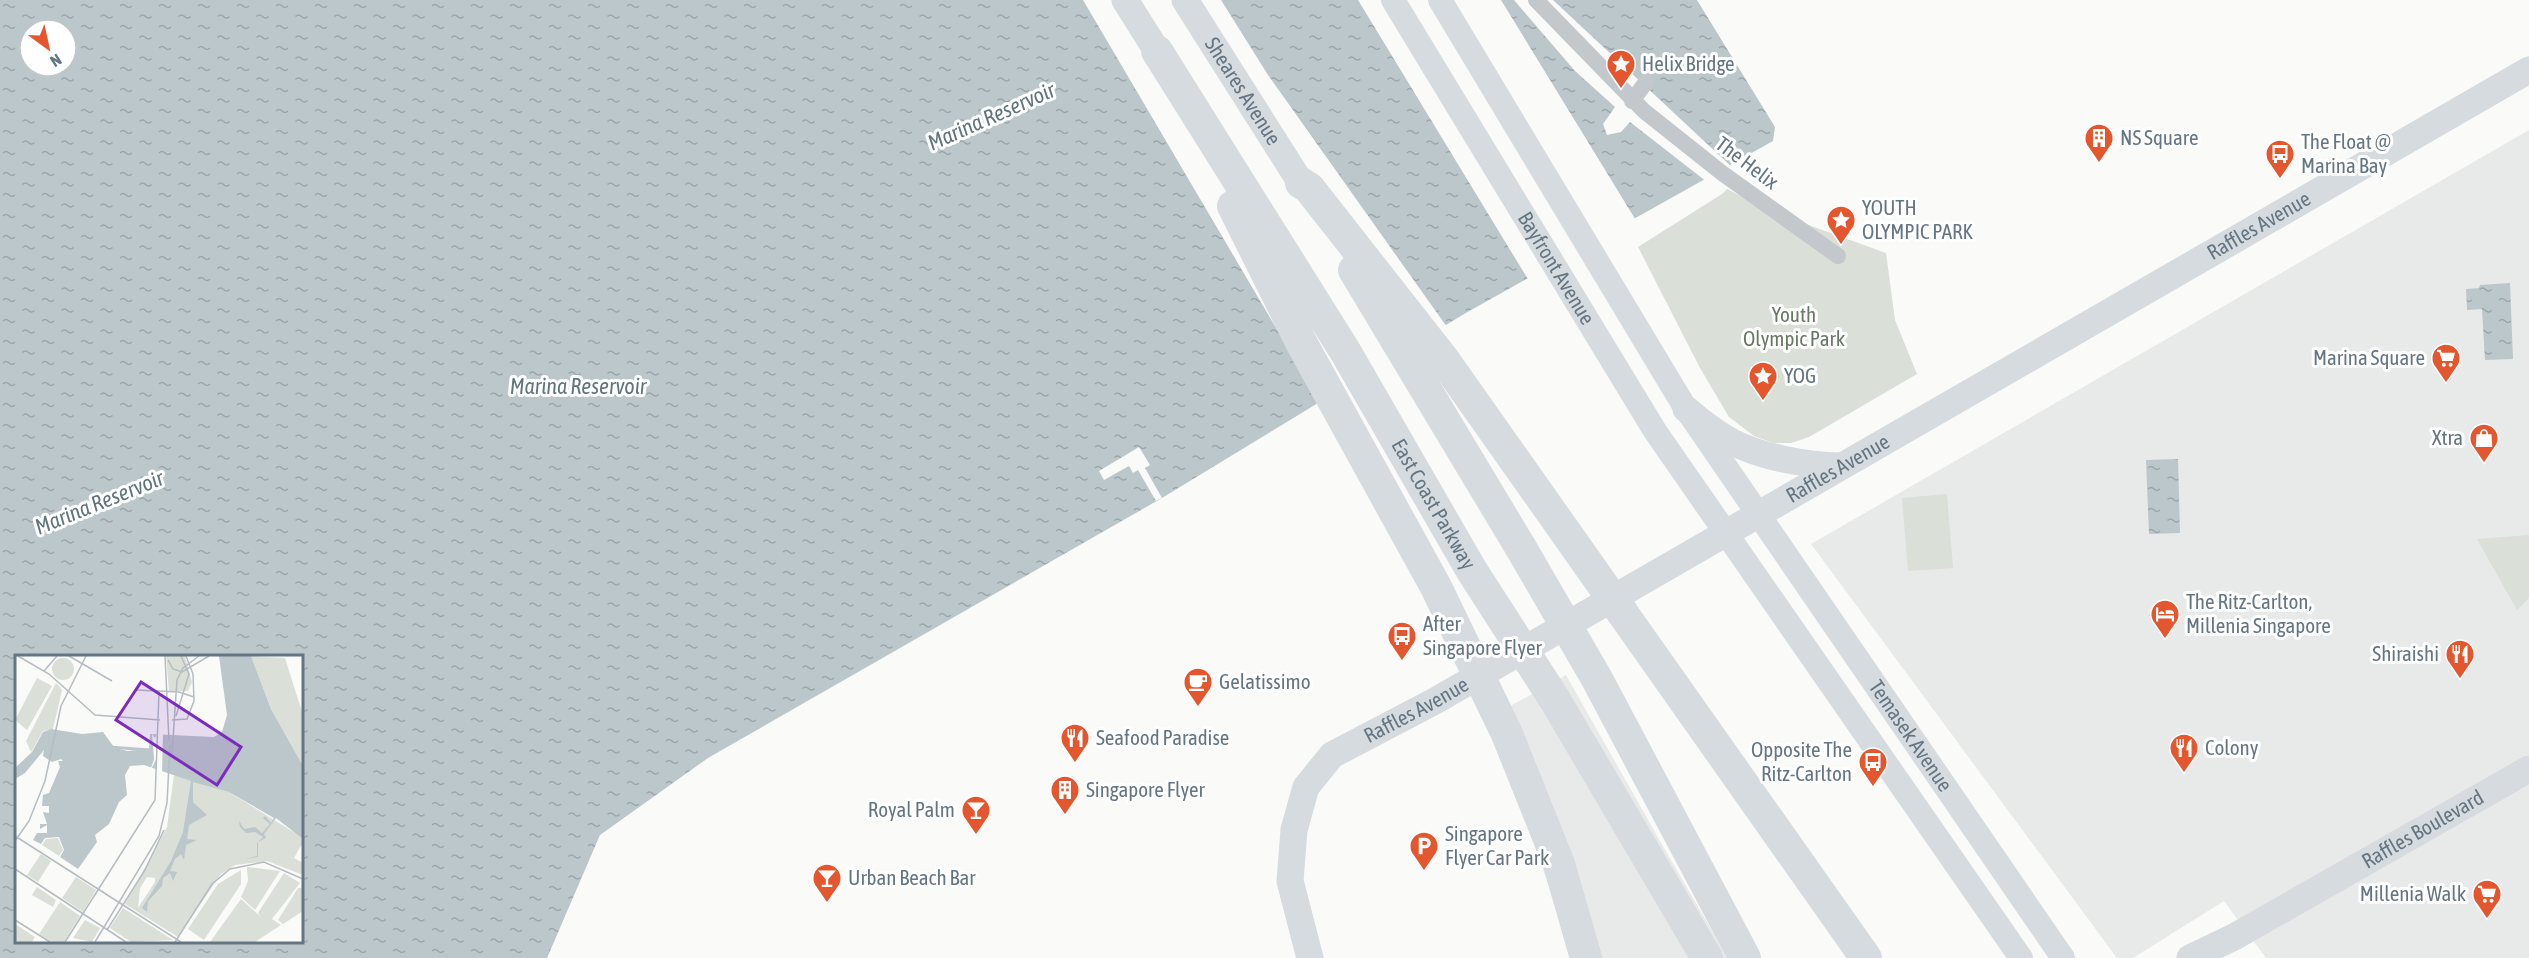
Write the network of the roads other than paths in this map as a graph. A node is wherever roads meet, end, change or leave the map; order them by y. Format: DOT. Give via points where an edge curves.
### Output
graph roads {
  1 [pos="1125,0"];
  2 [pos="1185,0"];
  3 [pos="1393,0"];
  4 [pos="1440,0"];
  5 [pos="1536,0"];
  6 [pos="1156,51"];
  7 [pos="2529,70"];
  8 [pos="1646,82"];
  9 [pos="1632,101"];
  10 [pos="1301,183"];
  11 [pos="1838,256"];
  12 [pos="1686,409"];
  13 [pos="1842,466"];
  14 [pos="1759,514"];
  15 [pos="1726,533"];
  16 [pos="2529,769"];
  17 [pos="2234,937"];
  18 [pos="1310,958"];
  19 [pos="1586,958"];
  20 [pos="1707,958"];
  21 [pos="1745,958"];
  22 [pos="1866,958"];
  23 [pos="2021,958"];
  24 [pos="2063,958"];
  25 [pos="2190,958"];
  26 [pos="2216,958"];
  1 -- 6 [label="main road"];
  2 -- 10 [label="main road, Sheares Avenue"];
  3 -- 15 [label="main road, Bayfront Avenue" via="1655,430"];
  4 -- 12 [label="main road, Bayfront Avenue"];
  5 -- 9 [label="street, The Helix"];
  6 -- 19 [label="highway" via="1302,344 1436,587 1502,723 1559,864"];
  6 -- 20 [label="highway, East Coast Parkway" via="1346,351 1472,571 1555,700"];
  7 -- 13 [label="main road, Raffles Avenue"];
  8 -- 9 [label="street"];
  9 -- 11 [label="street, The Helix" via="1722,173"];
  10 -- 21 [label="highway" via="1597,679"];
  10 -- 22 [label="highway" via="1444,360"];
  12 -- 13 [label="main road" via="1733,442 1763,454"];
  12 -- 14 [label="main road, Bayfront Avenue"];
  13 -- 14 [label="main road, Raffles Avenue"];
  14 -- 15 [label="main road, Raffles Avenue"];
  14 -- 24 [label="main road, Temasek Avenue"];
  15 -- 18 [label="main road, Raffles Avenue" via="1404,718 1332,755 1306,787 1294,830 1290,881"];
  15 -- 23 [label="main road, Temasek Avenue"];
  16 -- 17 [label="main road, Raffles Boulevard"];
  17 -- 25 [label="main road, Raffles Boulevard"];
  17 -- 26 [label="main road"];
}
